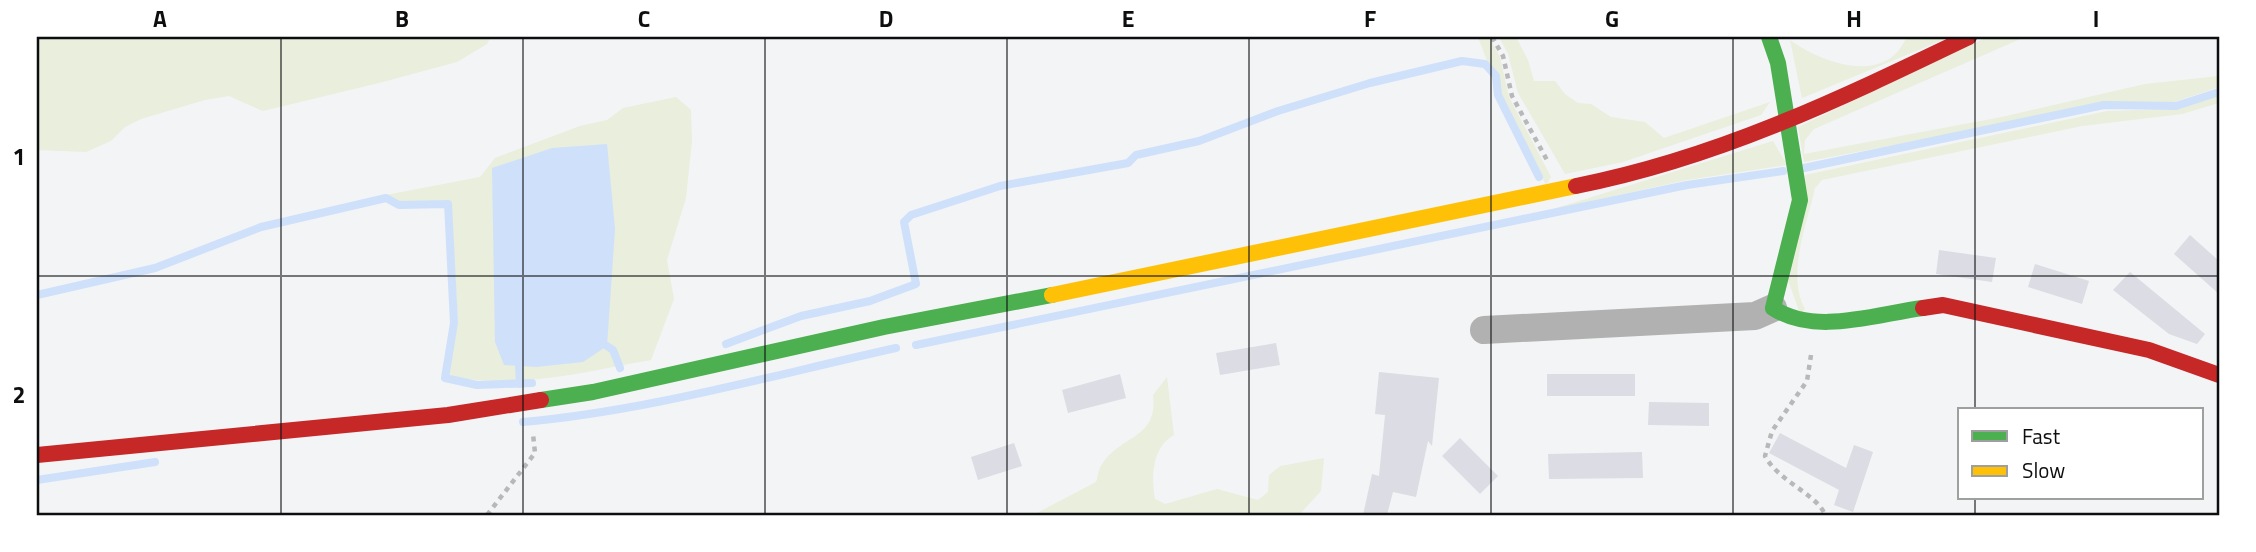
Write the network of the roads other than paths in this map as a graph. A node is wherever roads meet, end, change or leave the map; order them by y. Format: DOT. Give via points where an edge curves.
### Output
graph roads {
  1 [pos="1769,37"];
  2 [pos="1969,37"];
  3 [pos="1788,121"];
  4 [pos="1773,308"];
  5 [pos="1484,330"];
  6 [pos="2219,375"];
  7 [pos="37,455"];
  1 -- 3 [label="street"];
  2 -- 3 [label="street"];
  3 -- 4 [label="street" via="1800,200"];
  3 -- 7 [label="street" via="1637,174 884,327 593,392 448,415"];
  4 -- 5 [label="street" via="1755,316"];
  4 -- 6 [label="street" via="1815,323 1943,305 2149,350"];
}
